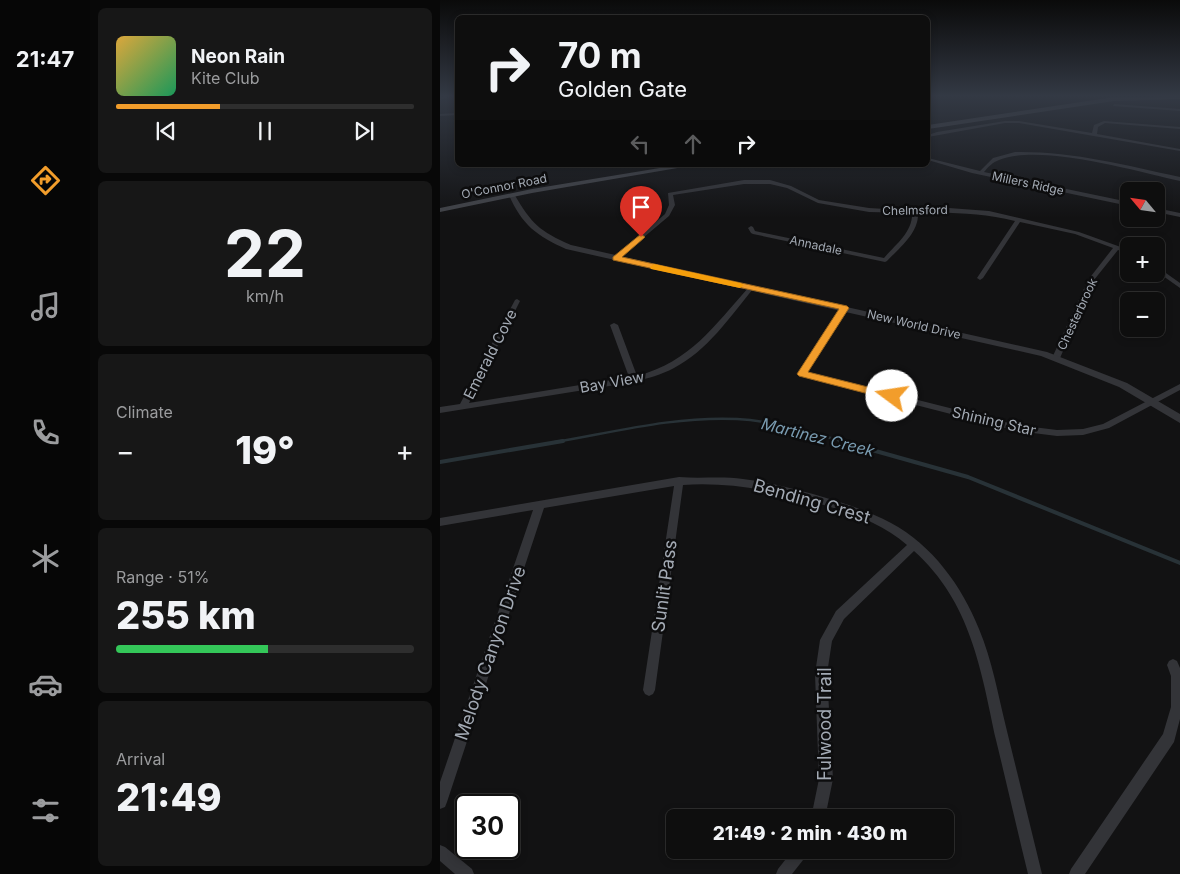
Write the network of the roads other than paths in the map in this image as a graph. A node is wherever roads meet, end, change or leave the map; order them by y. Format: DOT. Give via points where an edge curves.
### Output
graph roads {
  1 [pos="1099,137"];
  2 [pos="1180,150"];
  3 [pos="930,160"];
  4 [pos="666,167"];
  5 [pos="981,173"];
  6 [pos="1180,179"];
  7 [pos="512,195"];
  8 [pos="1120,202"];
  9 [pos="440,210"];
  10 [pos="915,211"];
  11 [pos="1165,212"];
  12 [pos="1180,215"];
  13 [pos="1019,219"];
  14 [pos="751,228"];
  15 [pos="1117,247"];
  16 [pos="1120,248"];
  17 [pos="616,258"];
  18 [pos="1165,275"];
  19 [pos="980,278"];
  20 [pos="1180,286"];
  21 [pos="751,288"];
  22 [pos="517,301"];
  23 [pos="844,308"];
  24 [pos="614,325"];
  25 [pos="1056,358"];
  26 [pos="634,379"];
  27 [pos="1180,387"];
  28 [pos="1152,402"];
  29 [pos="463,406"];
  30 [pos="440,410"];
  31 [pos="1180,419"];
  32 [pos="679,481"];
  33 [pos="540,504"];
  34 [pos="440,522"];
  35 [pos="913,546"];
  36 [pos="1173,665"];
  37 [pos="649,690"];
  38 [pos="440,802"];
  39 [pos="820,809"];
  40 [pos="440,852"];
  41 [pos="795,859"];
  42 [pos="467,874"];
  43 [pos="783,874"];
  44 [pos="1035,874"];
  45 [pos="1076,874"];
  1 -- 2 [label="street"];
  3 -- 5 [label="street, Millers Ridge"];
  4 -- 7 [label="main road, O'Connor Road"];
  5 -- 6 [label="street" via="1000,158 1036,153"];
  5 -- 8 [label="street, Millers Ridge"];
  7 -- 9 [label="main road, O'Connor Road"];
  7 -- 17 [label="street, New World Drive" via="524,220 540,233 569,247"];
  10 -- 13 [label="street, Chelmsford" via="976,211"];
  10 -- 14 [label="street, Annadale" via="914,227 884,260 752,232"];
  10 -- 17 [label="street, Chelmsford" via="874,211 824,202 785,186 765,182 733,183 670,194 672,205 667,215"];
  11 -- 12 [label="street"];
  13 -- 15 [label="street, Chelmsford"];
  13 -- 19 [label="street"];
  15 -- 16 [label="street, Chelmsford"];
  15 -- 25 [label="street, Chesterbrook" via="1091,280"];
  17 -- 21 [label="street, New World Drive"];
  18 -- 20 [label="street"];
  21 -- 23 [label="street, New World Drive"];
  21 -- 26 [label="street, Bay View" via="690,357 663,372"];
  22 -- 29 [label="street, Emerald Cove"];
  23 -- 25 [label="street, New World Drive"];
  23 -- 28 [label="street, Shining Star" via="802,374 1044,433 1095,429 1116,422"];
  24 -- 26 [label="street"];
  25 -- 28 [label="street, New World Drive" via="1109,378"];
  26 -- 29 [label="street, Bay View"];
  27 -- 28 [label="street, Shining Star"];
  28 -- 31 [label="street, New World Drive"];
  29 -- 30 [label="street, Bay View"];
  32 -- 33 [label="street, Bending Crest"];
  32 -- 35 [label="street, Bending Crest" via="728,480 788,491 877,520"];
  32 -- 37 [label="street, Sunlit Pass"];
  33 -- 34 [label="street, Bending Crest"];
  33 -- 38 [label="street, Melody Canyon Drive"];
  35 -- 39 [label="street, Fulwood Trail" via="840,615 826,640 821,674 826,778"];
  35 -- 44 [label="street, Bending Crest" via="949,583 963,605 980,645"];
  36 -- 45 [label="street" via="1177,676 1177,707 1168,737"];
  40 -- 42 [label="street"];
  41 -- 43 [label="street"];
}
